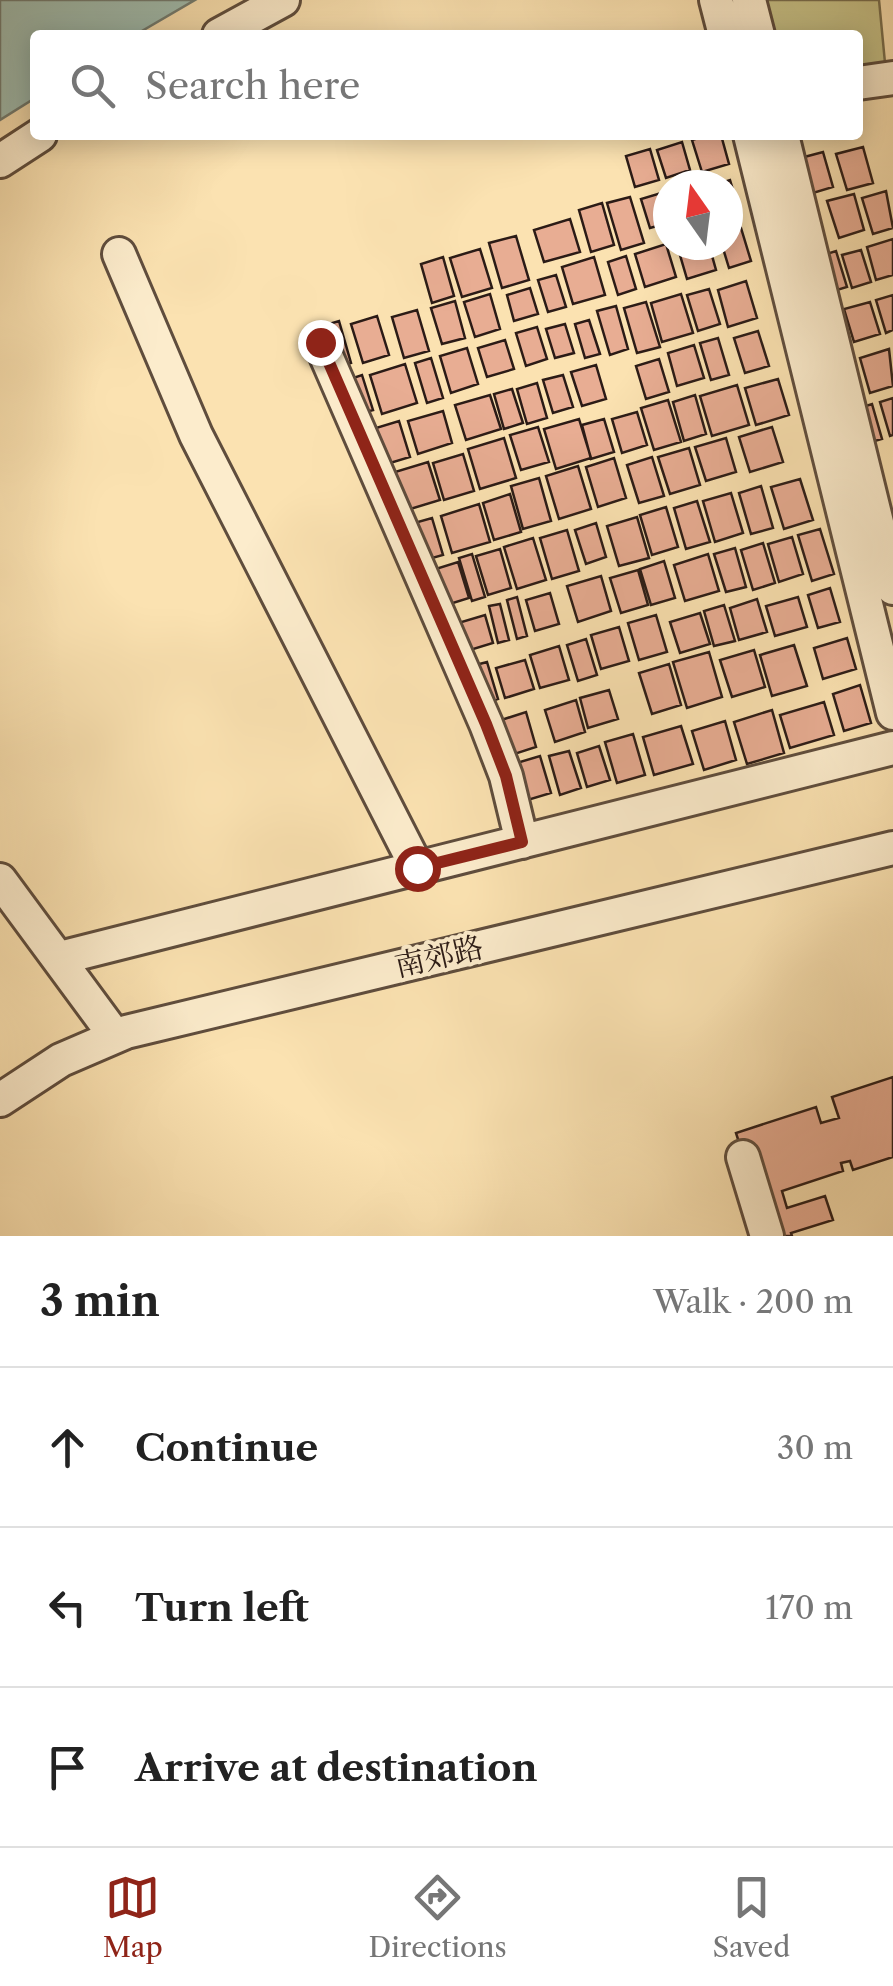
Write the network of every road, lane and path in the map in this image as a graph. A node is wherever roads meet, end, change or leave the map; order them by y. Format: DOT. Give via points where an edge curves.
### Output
graph roads {
  1 [pos="283,0"];
  2 [pos="716,0"];
  3 [pos="749,0"];
  4 [pos="228,30"];
  5 [pos="724,30"];
  6 [pos="757,30"];
  7 [pos="893,78"];
  8 [pos="863,82"];
  9 [pos="32,140"];
  10 [pos="751,140"];
  11 [pos="783,140"];
  12 [pos="0,161"];
  13 [pos="119,254"];
  14 [pos="320,342"];
  15 [pos="893,588"];
  16 [pos="893,713"];
  17 [pos="893,748"];
  18 [pos="522,842"];
  19 [pos="893,848"];
  20 [pos="417,868"];
  21 [pos="0,880"];
  22 [pos="60,958"];
  23 [pos="115,1036"];
  24 [pos="0,1100"];
  25 [pos="743,1156"];
  26 [pos="766,1236"];
  1 -- 4 [label="street"];
  2 -- 5 [label="street"];
  3 -- 6 [label="street"];
  7 -- 8 [label="street"];
  9 -- 12 [label="street"];
  10 -- 16 [label="street"];
  11 -- 15 [label="street"];
  13 -- 20 [label="street" via="196,435"];
  14 -- 18 [label="street" via="486,724"];
  17 -- 18 [label="street"];
  18 -- 20 [label="street"];
  19 -- 23 [label="street, 南郊路"];
  20 -- 22 [label="street"];
  21 -- 22 [label="street"];
  22 -- 23 [label="street"];
  23 -- 24 [label="street, 南郊路" via="61,1060"];
  25 -- 26 [label="street"];
}
